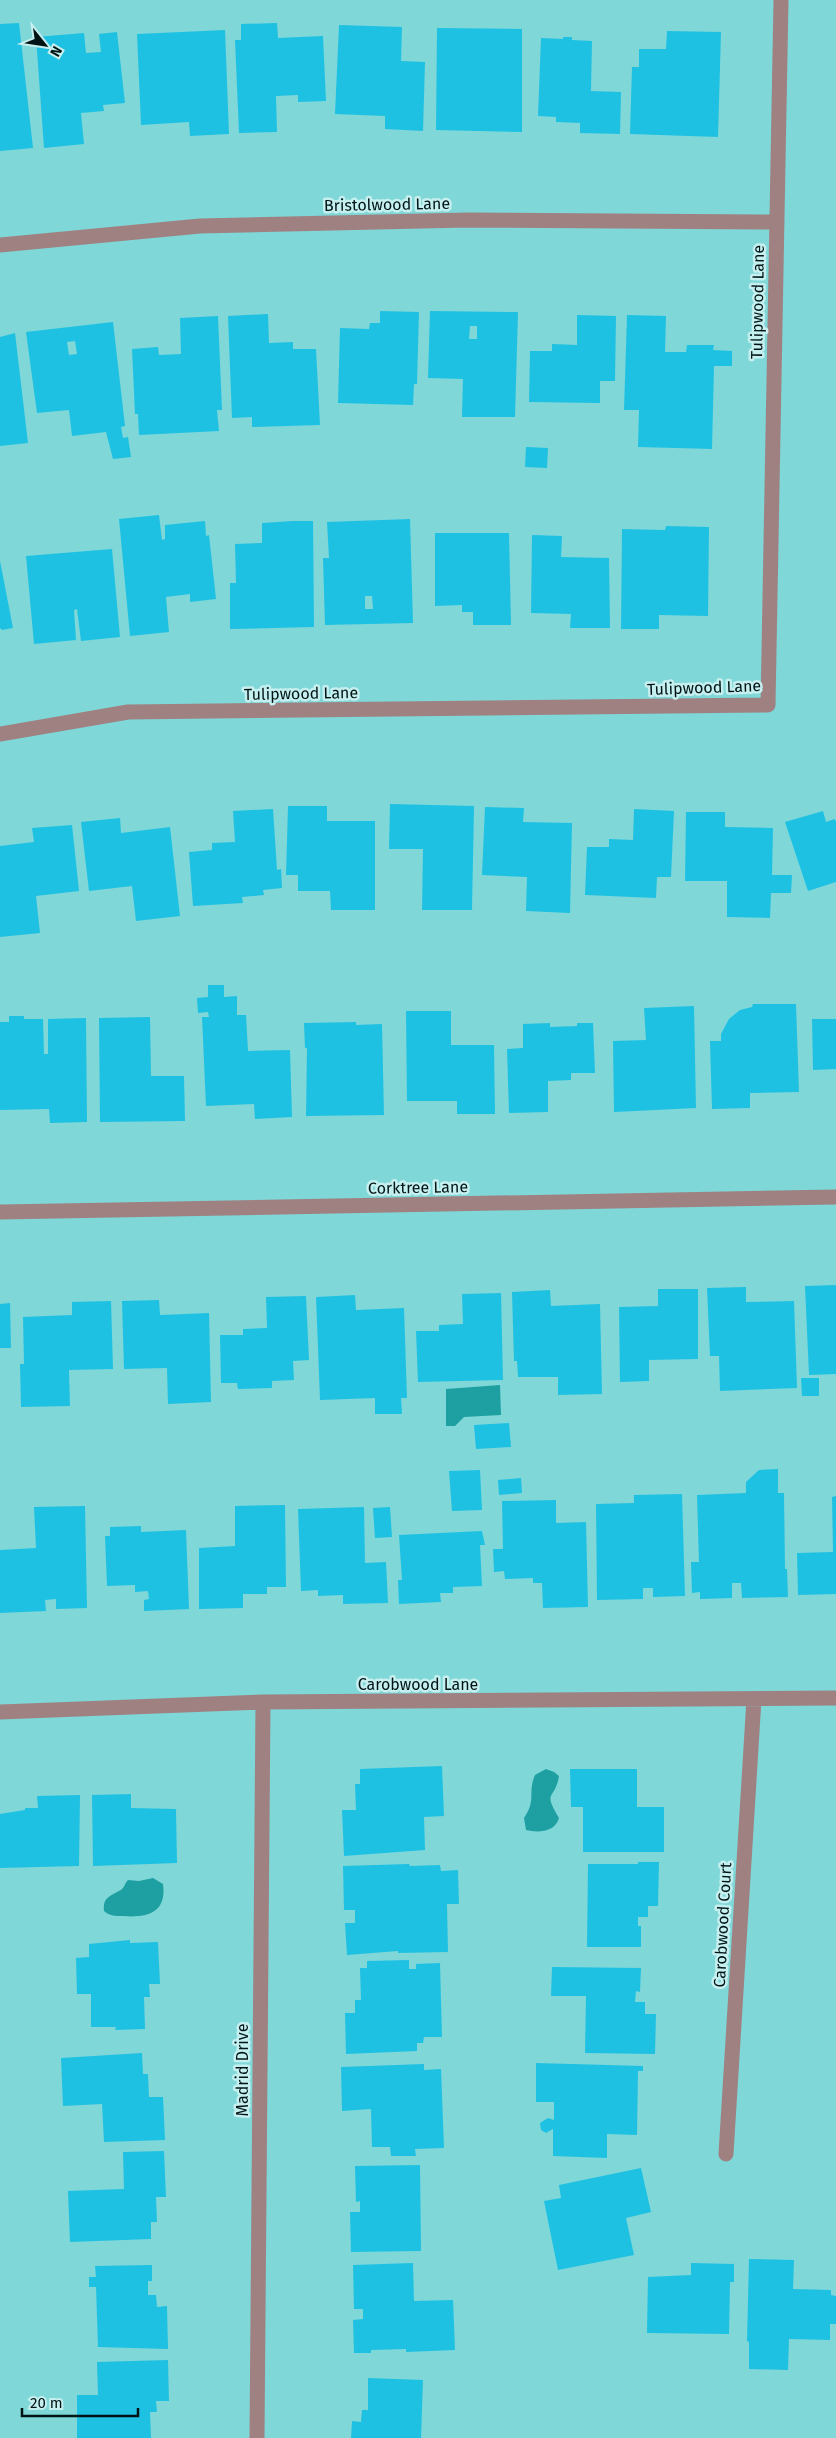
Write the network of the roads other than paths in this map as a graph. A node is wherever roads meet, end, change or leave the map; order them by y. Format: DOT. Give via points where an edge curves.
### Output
graph roads {
  1 [pos="781,0"];
  2 [pos="776,222"];
  3 [pos="0,245"];
  4 [pos="0,734"];
  5 [pos="836,1197"];
  6 [pos="0,1212"];
  7 [pos="836,1698"];
  8 [pos="754,1699"];
  9 [pos="263,1702"];
  10 [pos="0,1712"];
  11 [pos="726,2154"];
  12 [pos="257,2438"];
  1 -- 2 [label="street, Tulipwood Lane"];
  2 -- 3 [label="street, Bristolwood Lane" via="468,220 200,226"];
  2 -- 4 [label="street, Tulipwood Lane" via="768,705 128,712"];
  5 -- 6 [label="street, Corktree Lane"];
  7 -- 8 [label="street, Carobwood Lane"];
  8 -- 9 [label="street, Carobwood Lane"];
  8 -- 11 [label="street, Carobwood Court"];
  9 -- 10 [label="street, Carobwood Lane"];
  9 -- 12 [label="street, Madrid Drive"];
}
